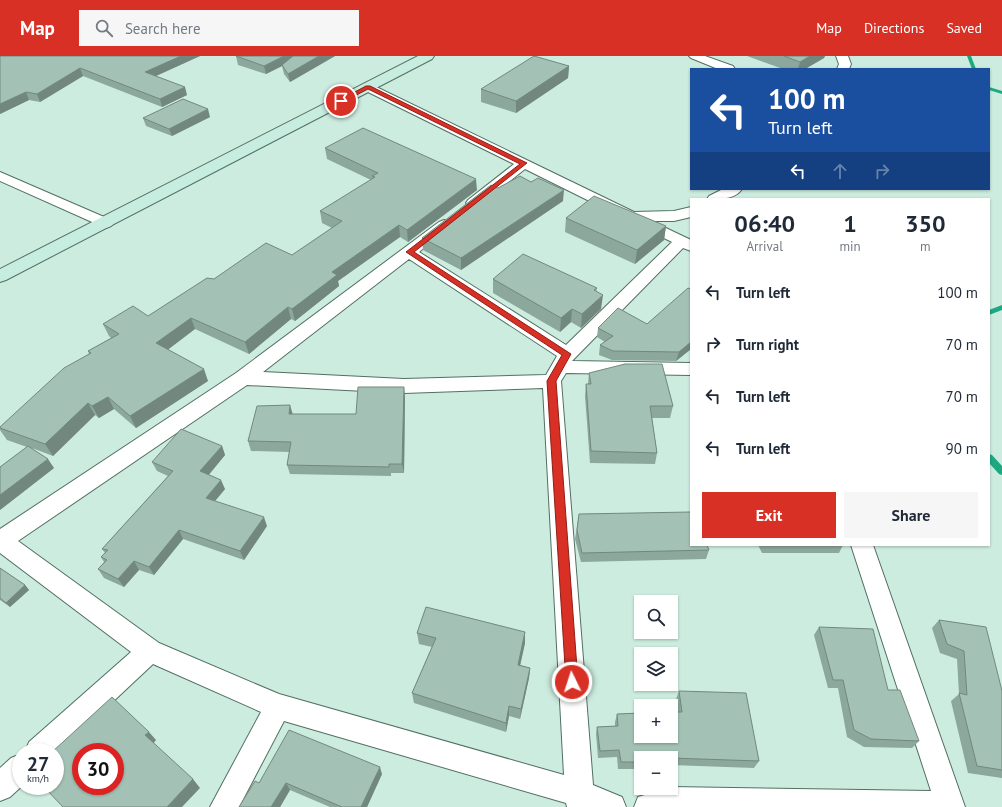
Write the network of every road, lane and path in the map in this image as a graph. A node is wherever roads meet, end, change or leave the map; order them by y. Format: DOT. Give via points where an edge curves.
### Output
graph roads {
  1 [pos="428,56"];
  2 [pos="694,56"];
  3 [pos="842,56"];
  4 [pos="726,68"];
  5 [pos="843,68"];
  6 [pos="368,87"];
  7 [pos="524,163"];
  8 [pos="0,176"];
  9 [pos="733,190"];
  10 [pos="716,198"];
  11 [pos="690,212"];
  12 [pos="633,216"];
  13 [pos="106,223"];
  14 [pos="686,244"];
  15 [pos="410,252"];
  16 [pos="0,276"];
  17 [pos="559,367"];
  18 [pos="690,369"];
  19 [pos="243,378"];
  20 [pos="1,540"];
  21 [pos="862,546"];
  22 [pos="150,651"];
  23 [pos="278,706"];
  24 [pos="49,743"];
  25 [pos="12,776"];
  26 [pos="0,787"];
  27 [pos="580,800"];
  28 [pos="951,806"];
  29 [pos="224,807"];
  30 [pos="612,807"];
  31 [pos="648,807"];
  1 -- 6 [label="street"];
  2 -- 4 [label="street"];
  3 -- 5 [label="street" via="845,64"];
  6 -- 7 [label="street"];
  6 -- 13 [label="street"];
  7 -- 12 [label="street"];
  7 -- 15 [label="street"];
  8 -- 13 [label="street"];
  9 -- 10 [label="street"];
  11 -- 12 [label="street" via="674,216"];
  12 -- 14 [label="street"];
  13 -- 16 [label="street"];
  14 -- 17 [label="street"];
  15 -- 17 [label="street"];
  15 -- 19 [label="street"];
  17 -- 18 [label="street"];
  17 -- 19 [label="street" via="404,386"];
  17 -- 27 [label="street"];
  19 -- 20 [label="street"];
  20 -- 22 [label="street"];
  21 -- 28 [label="street"];
  22 -- 23 [label="street"];
  22 -- 24 [label="street"];
  23 -- 27 [label="street"];
  23 -- 29 [label="street"];
  25 -- 26 [label="street"];
  27 -- 30 [label="street"];
  28 -- 31 [label="street" via="671,801"];
}
